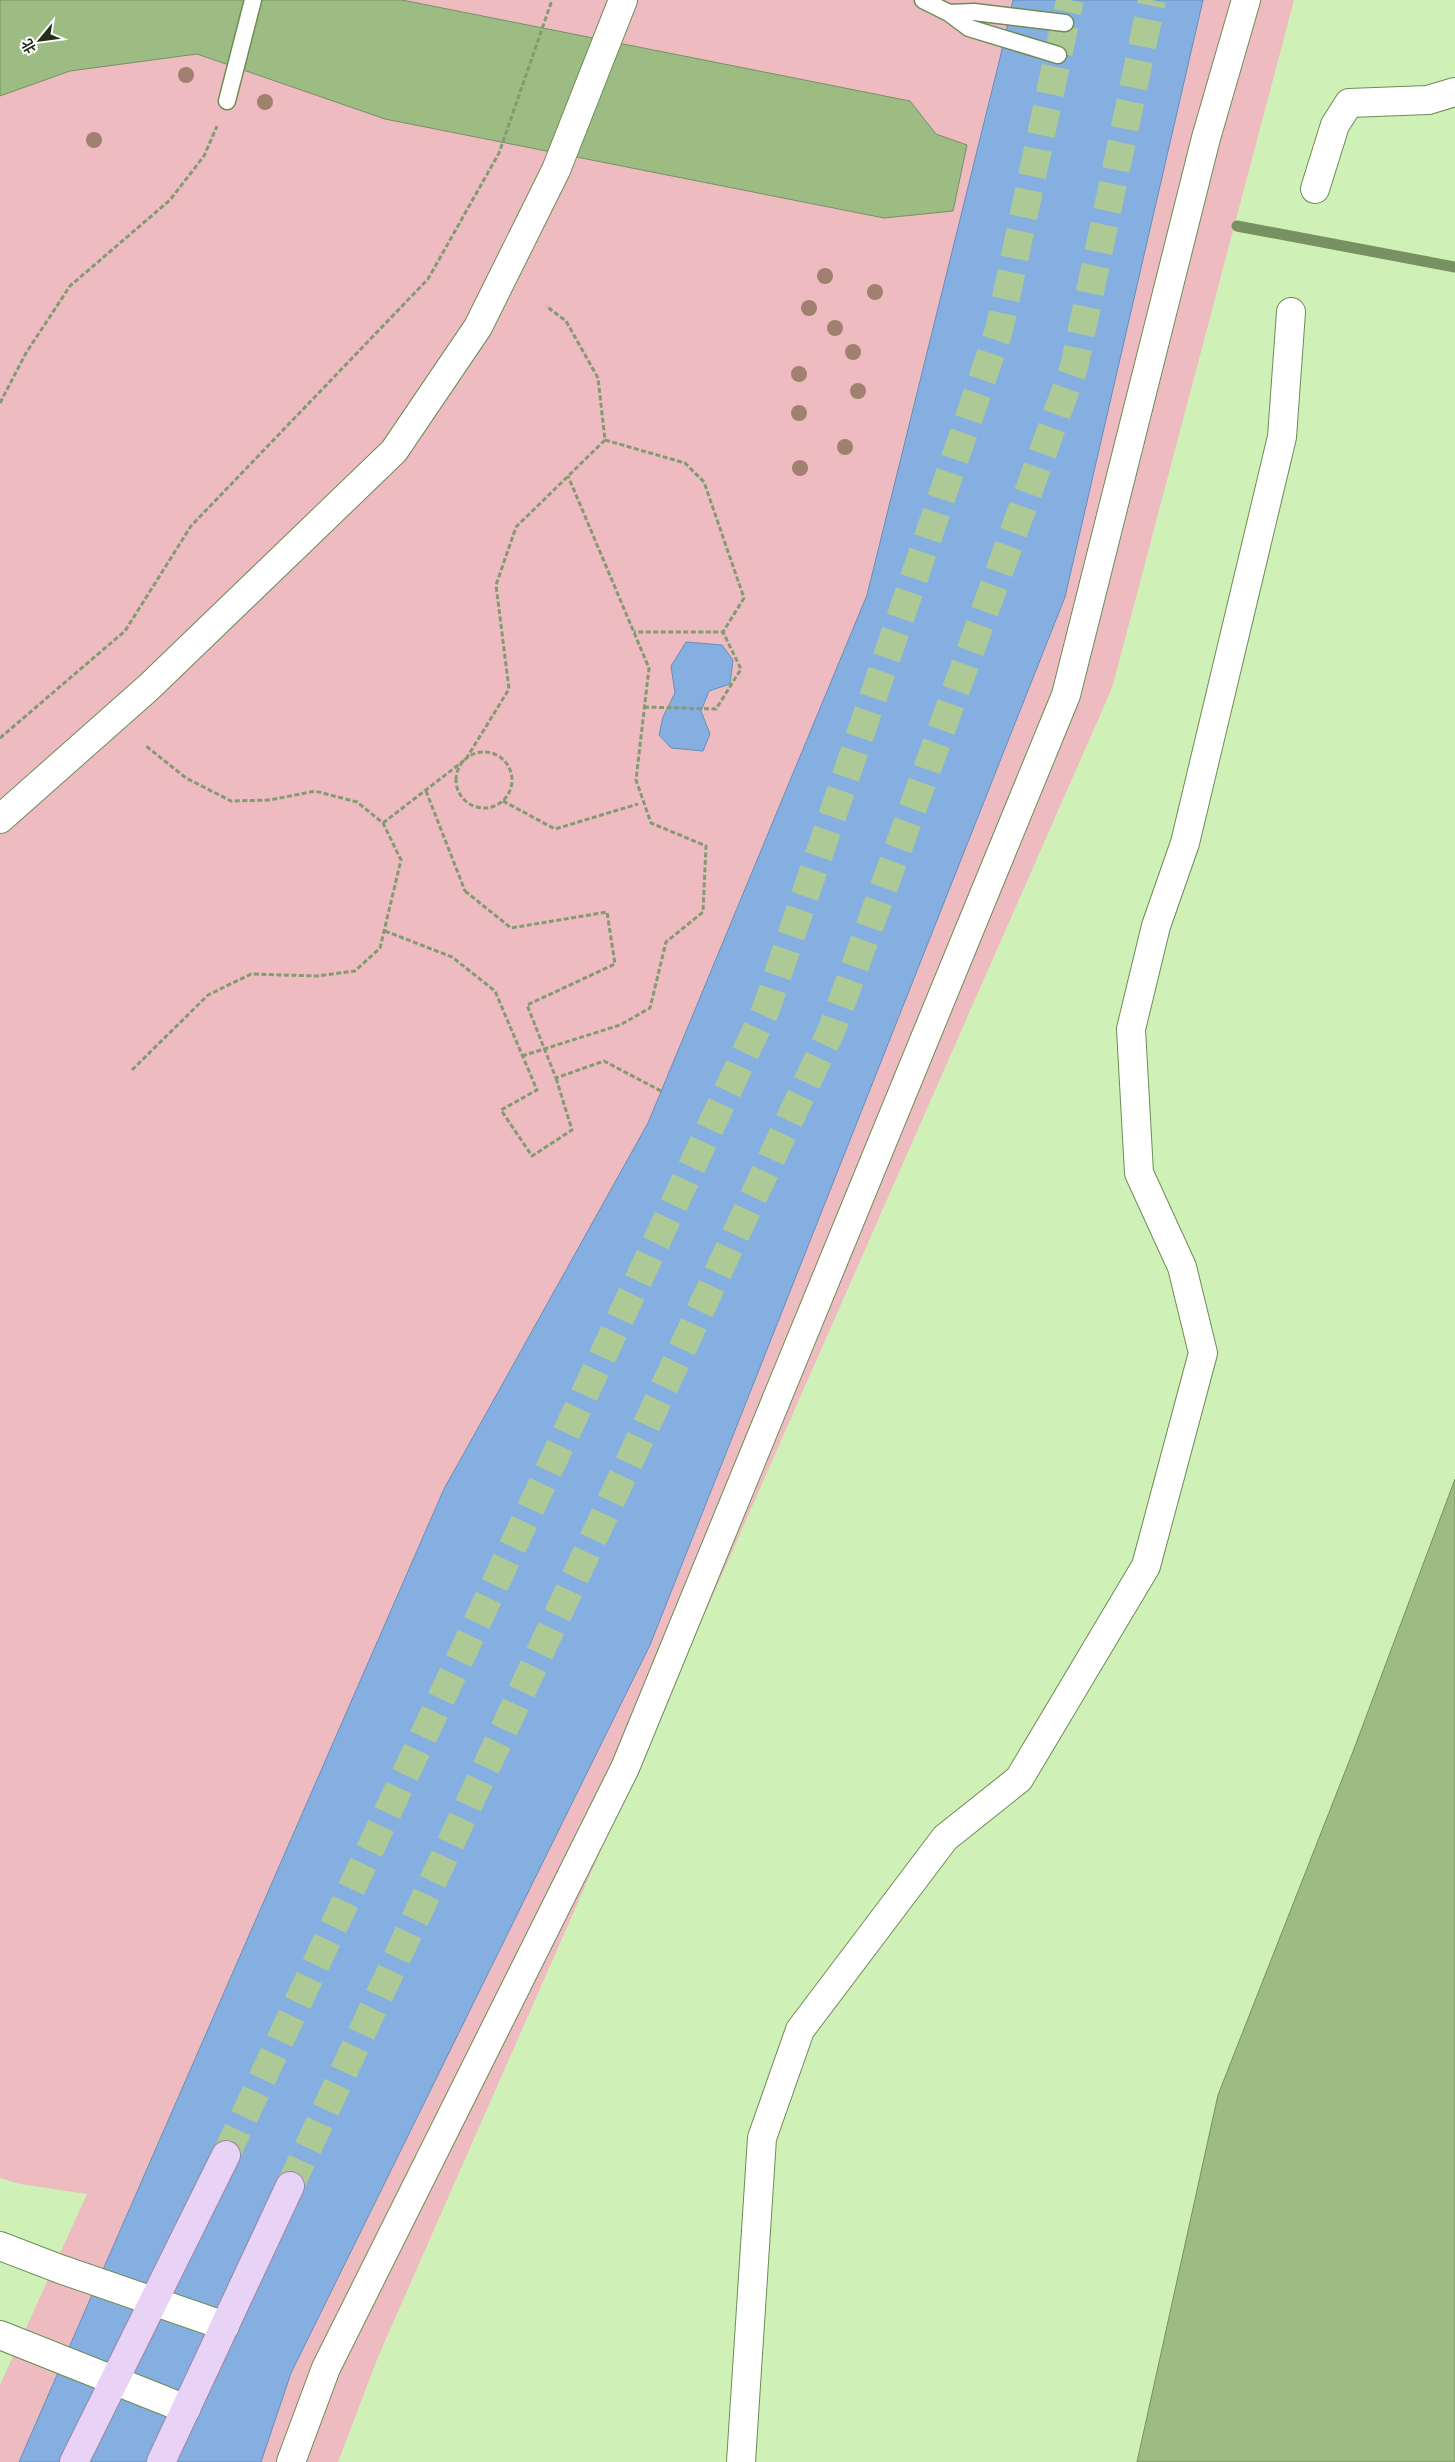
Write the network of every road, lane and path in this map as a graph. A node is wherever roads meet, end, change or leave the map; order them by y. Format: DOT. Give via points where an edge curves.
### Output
graph roads {
  1 [pos="253,0"];
  2 [pos="924,0"];
  3 [pos="1246,0"];
  4 [pos="551,1"];
  5 [pos="622,4"];
  6 [pos="949,12"];
  7 [pos="1065,23"];
  8 [pos="1058,55"];
  9 [pos="1455,92"];
  10 [pos="226,101"];
  11 [pos="1315,190"];
  12 [pos="546,306"];
  13 [pos="1291,312"];
  14 [pos="0,403"];
  15 [pos="606,440"];
  16 [pos="568,476"];
  17 [pos="634,632"];
  18 [pos="723,632"];
  19 [pos="644,707"];
  20 [pos="0,738"];
  21 [pos="146,746"];
  22 [pos="466,759"];
  23 [pos="426,791"];
  24 [pos="503,800"];
  25 [pos="638,804"];
  26 [pos="0,819"];
  27 [pos="383,822"];
  28 [pos="385,930"];
  29 [pos="522,1056"];
  30 [pos="132,1070"];
  31 [pos="556,1078"];
  32 [pos="661,1091"];
  33 [pos="226,2155"];
  34 [pos="290,2186"];
  35 [pos="0,2246"];
  36 [pos="153,2302"];
  37 [pos="225,2326"];
  38 [pos="0,2335"];
  39 [pos="114,2381"];
  40 [pos="186,2409"];
  41 [pos="74,2462"];
  42 [pos="162,2462"];
  43 [pos="291,2462"];
  44 [pos="741,2462"];
  1 -- 10 [label="lane"];
  2 -- 6 [label="lane"];
  3 -- 43 [label="street" via="1206,138 1066,695 625,1768 326,2368"];
  4 -- 20 [label="path" via="498,153 428,279 191,526 125,631"];
  5 -- 26 [label="street" via="556,170 478,327 394,451 149,687"];
  6 -- 7 [label="lane"];
  6 -- 8 [label="lane" via="969,28"];
  9 -- 11 [label="street" via="1428,100 1349,103 1335,125"];
  10 -- 14 [label="path" via="204,156 170,200 70,286 26,352"];
  12 -- 15 [label="path" via="566,321 598,378"];
  13 -- 44 [label="street" via="1282,437 1184,843 1156,926 1131,1029 1139,1174 1182,1267 1203,1353 1146,1566 1019,1779 945,1838 800,2030 762,2138"];
  15 -- 16 [label="path"];
  15 -- 18 [label="path" via="685,463 704,482 744,598"];
  16 -- 17 [label="path"];
  16 -- 22 [label="path" via="516,527 496,585 509,689"];
  17 -- 18 [label="path"];
  17 -- 19 [label="path" via="649,668"];
  18 -- 19 [label="path" via="741,669 716,709"];
  19 -- 29 [label="path" via="636,780 651,823 706,846 703,912 666,942 650,1008 620,1025"];
  21 -- 27 [label="path" via="186,778 231,801 270,800 315,791 357,802"];
  22 -- 23 [label="path"];
  22 -- 24 [label="path" via="484,752 502,758 508,765 512,783"];
  22 -- 24 [label="path" via="457,773 459,791 464,798 470,804 487,808"];
  23 -- 27 [label="path"];
  23 -- 31 [label="path, bridge" via="466,891 511,928 607,912 615,964 527,1005"];
  24 -- 25 [label="path" via="555,830"];
  27 -- 28 [label="path" via="401,860"];
  28 -- 29 [label="path" via="452,957 495,990"];
  28 -- 30 [label="path" via="380,948 355,971 317,976 251,974 208,995"];
  29 -- 31 [label="path" via="537,1090 501,1110 532,1156 572,1130"];
  31 -- 32 [label="path, bridge" via="604,1061"];
  33 -- 36 [label="main road"];
  34 -- 37 [label="main road"];
  35 -- 36 [label="street"];
  36 -- 37 [label="street"];
  36 -- 39 [label="main road"];
  37 -- 40 [label="main road"];
  38 -- 39 [label="street"];
  39 -- 40 [label="street"];
  39 -- 41 [label="main road"];
  40 -- 42 [label="main road"];
}
